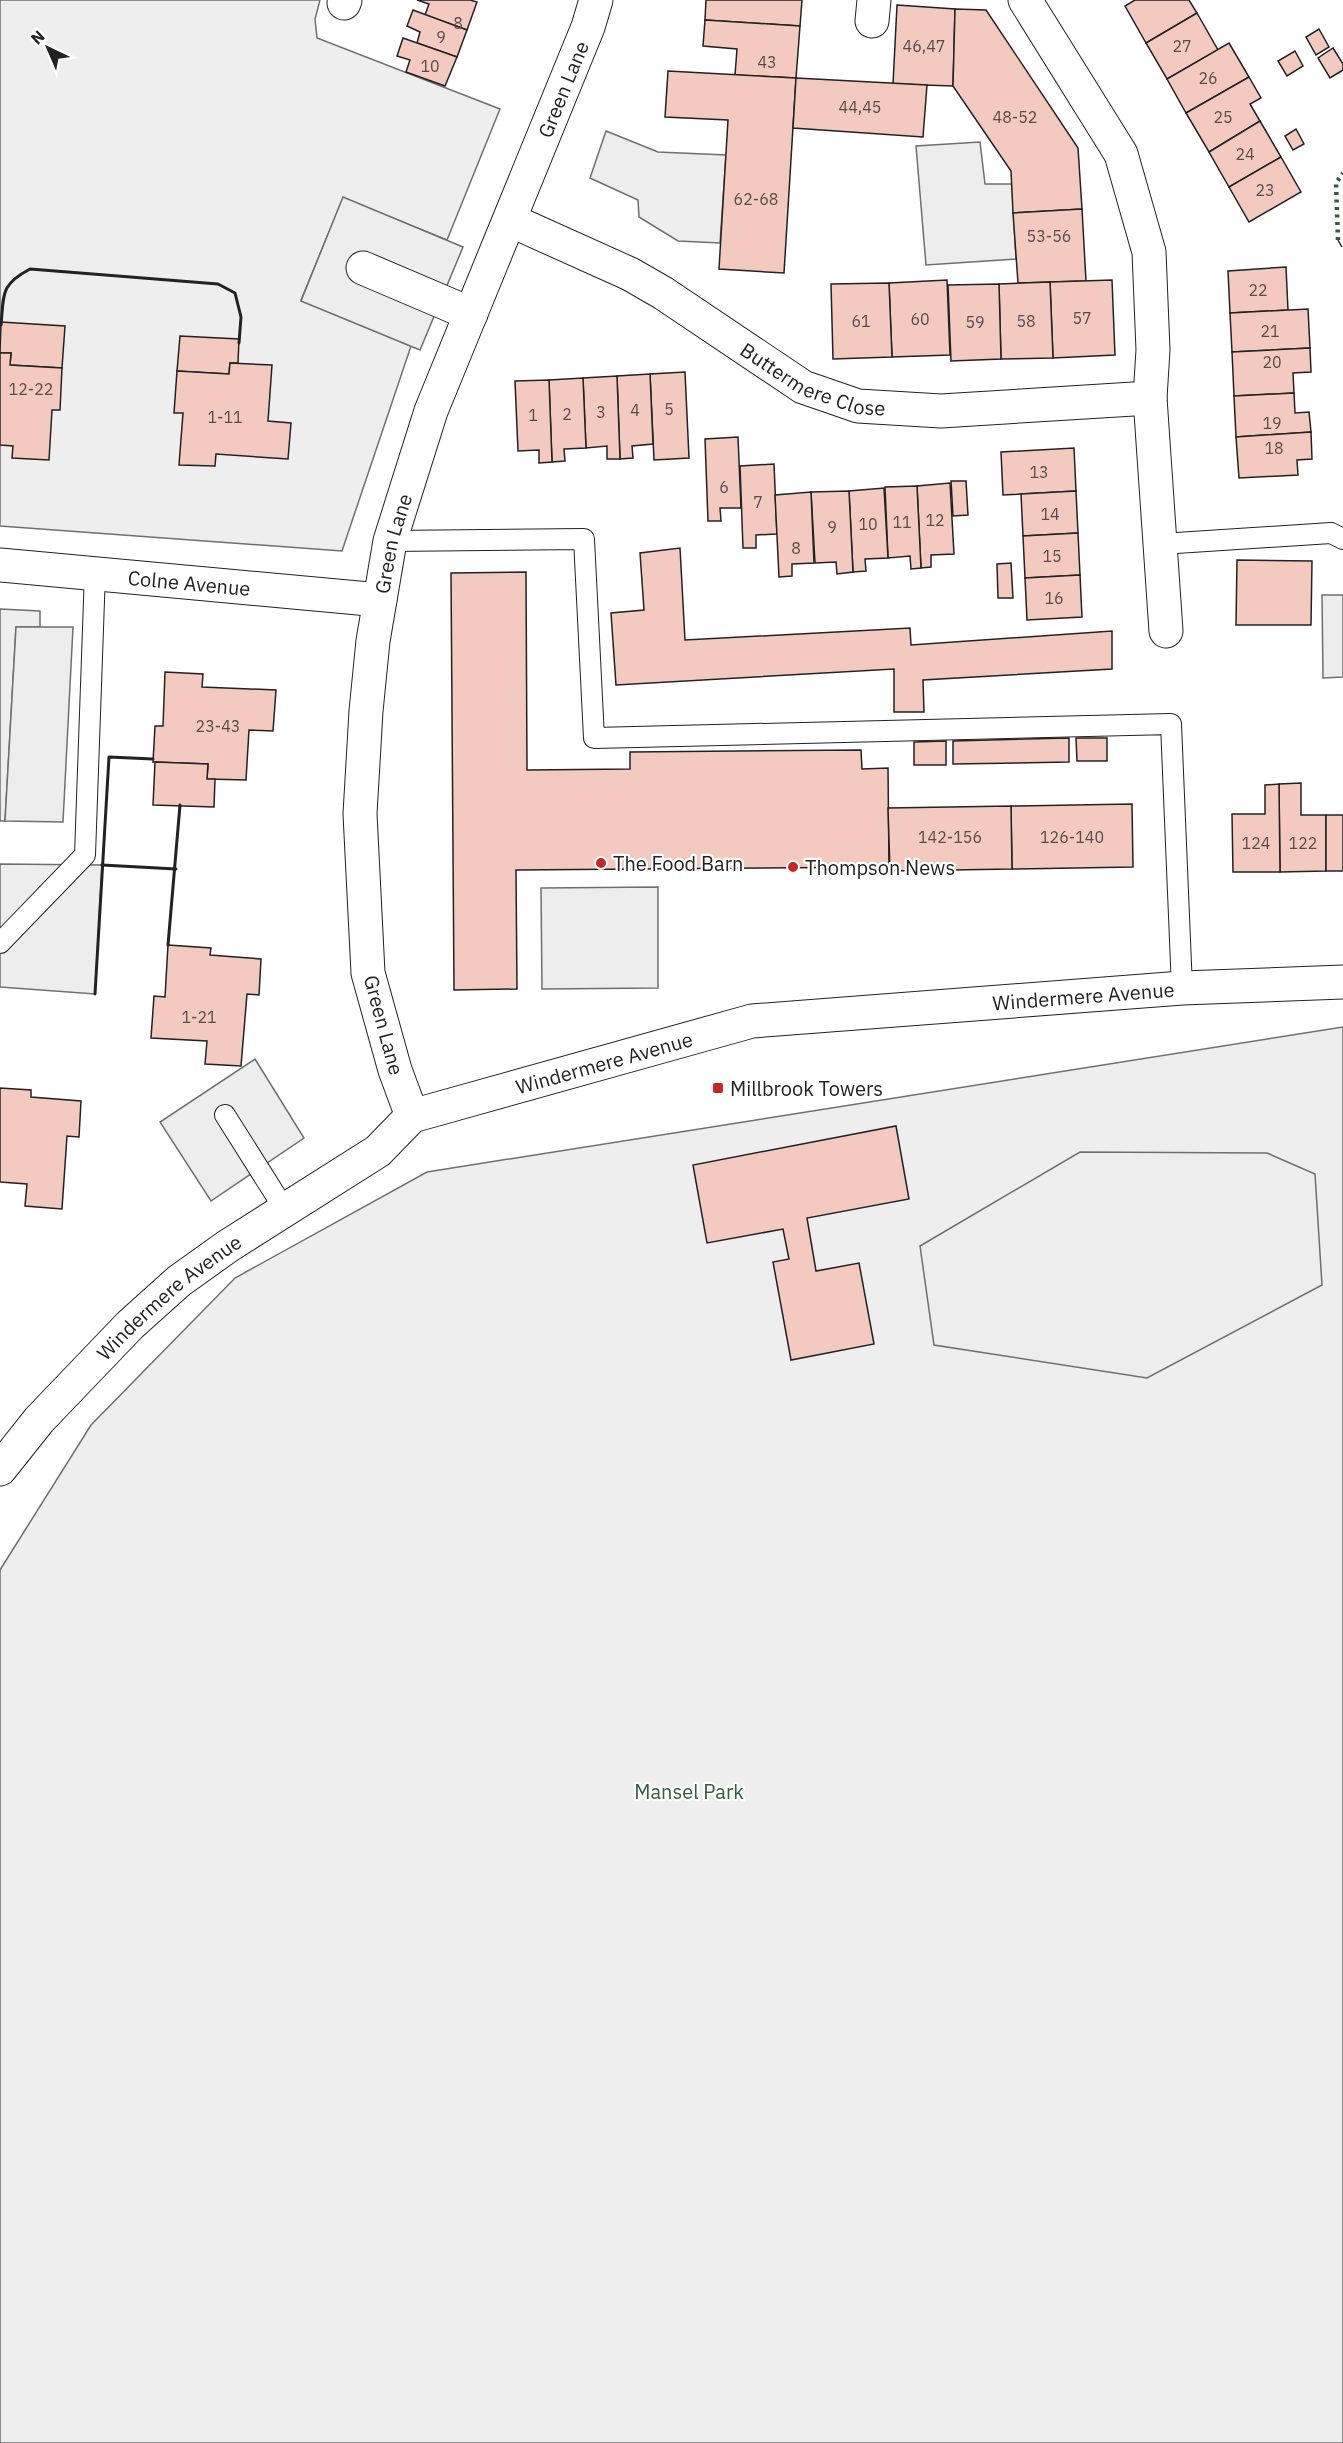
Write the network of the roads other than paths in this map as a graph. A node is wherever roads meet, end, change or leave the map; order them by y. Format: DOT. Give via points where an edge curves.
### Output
graph roads {
  1 [pos="596,0"];
  2 [pos="1024,0"];
  3 [pos="510,220"];
  4 [pos="363,268"];
  5 [pos="471,314"];
  6 [pos="1150,398"];
  7 [pos="1343,538"];
  8 [pos="390,541"];
  9 [pos="1161,544"];
  10 [pos="0,565"];
  11 [pos="94,572"];
  12 [pos="380,600"];
  13 [pos="1166,631"];
  14 [pos="0,943"];
  15 [pos="1343,982"];
  16 [pos="1182,988"];
  17 [pos="225,1115"];
  18 [pos="412,1116"];
  19 [pos="285,1210"];
  20 [pos="0,1469"];
  1 -- 3 [label="street, Green Lane"];
  2 -- 6 [label="street" via="1120,154 1132,191 1149,252 1153,350"];
  3 -- 5 [label="street, Green Lane"];
  3 -- 6 [label="street, Buttermere Close" via="630,274 803,387 858,406 941,411"];
  4 -- 5 [label="street"];
  5 -- 8 [label="street, Green Lane" via="431,411"];
  6 -- 9 [label="street"];
  7 -- 9 [label="lane" via="1331,532"];
  8 -- 12 [label="street, Green Lane"];
  8 -- 16 [label="lane" via="584,539 594,738 1171,724"];
  9 -- 13 [label="street"];
  10 -- 11 [label="street, Colne Avenue"];
  11 -- 12 [label="street, Colne Avenue"];
  11 -- 14 [label="lane" via="85,855"];
  12 -- 18 [label="street, Green Lane" via="366,711 360,814 368,972"];
  15 -- 16 [label="street, Windermere Avenue"];
  16 -- 18 [label="street, Windermere Avenue" via="753,1021"];
  17 -- 19 [label="lane"];
  18 -- 19 [label="street, Windermere Avenue" via="378,1151"];
  19 -- 20 [label="street, Windermere Avenue" via="179,1281 130,1325 39,1420"];
}
